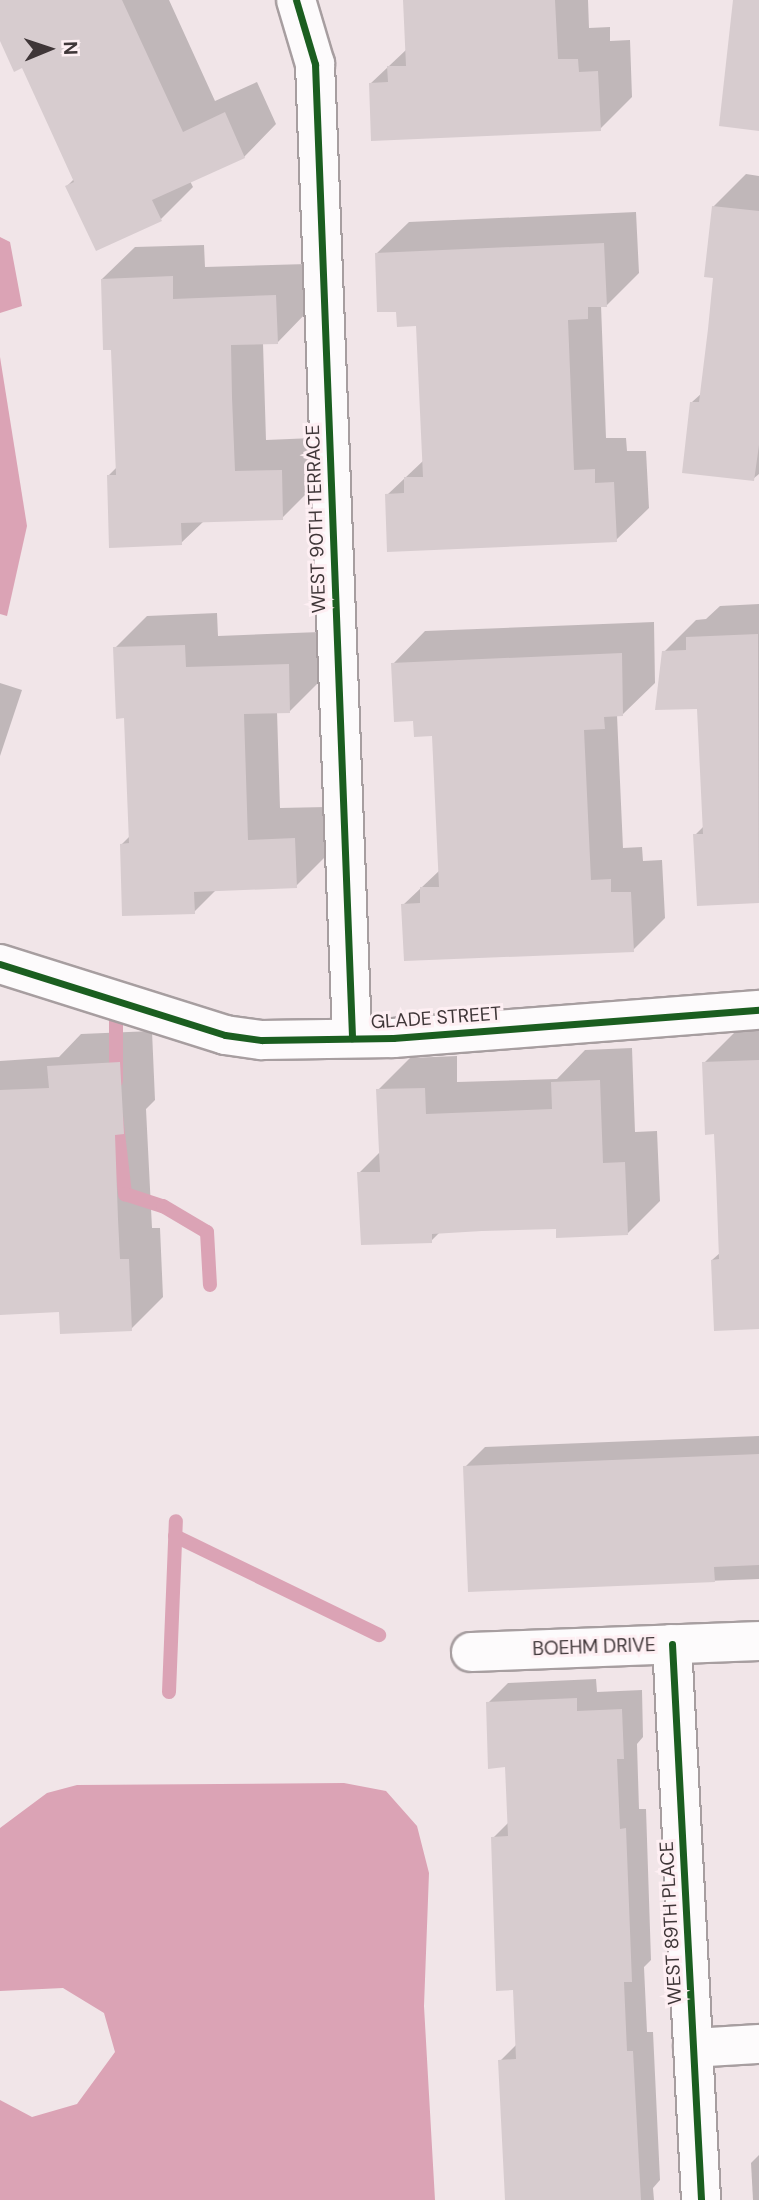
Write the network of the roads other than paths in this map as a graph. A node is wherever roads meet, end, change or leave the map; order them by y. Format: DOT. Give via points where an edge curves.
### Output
graph roads {
  1 [pos="296,0"];
  2 [pos="0,964"];
  3 [pos="759,1010"];
  4 [pos="352,1038"];
  5 [pos="759,1641"];
  6 [pos="672,1644"];
  7 [pos="471,1652"];
  8 [pos="759,2044"];
  9 [pos="693,2048"];
  10 [pos="701,2200"];
  1 -- 4 [label="street, WEST 90TH TERRACE" via="315,64"];
  2 -- 4 [label="street, GLADE STREET" via="225,1035 262,1040"];
  3 -- 4 [label="street, GLADE STREET"];
  5 -- 6 [label="street, BOEHM DRIVE"];
  6 -- 7 [label="street, BOEHM DRIVE"];
  6 -- 9 [label="street, WEST 89TH PLACE"];
  8 -- 9 [label="street"];
  9 -- 10 [label="street, WEST 89TH PLACE"];
}
